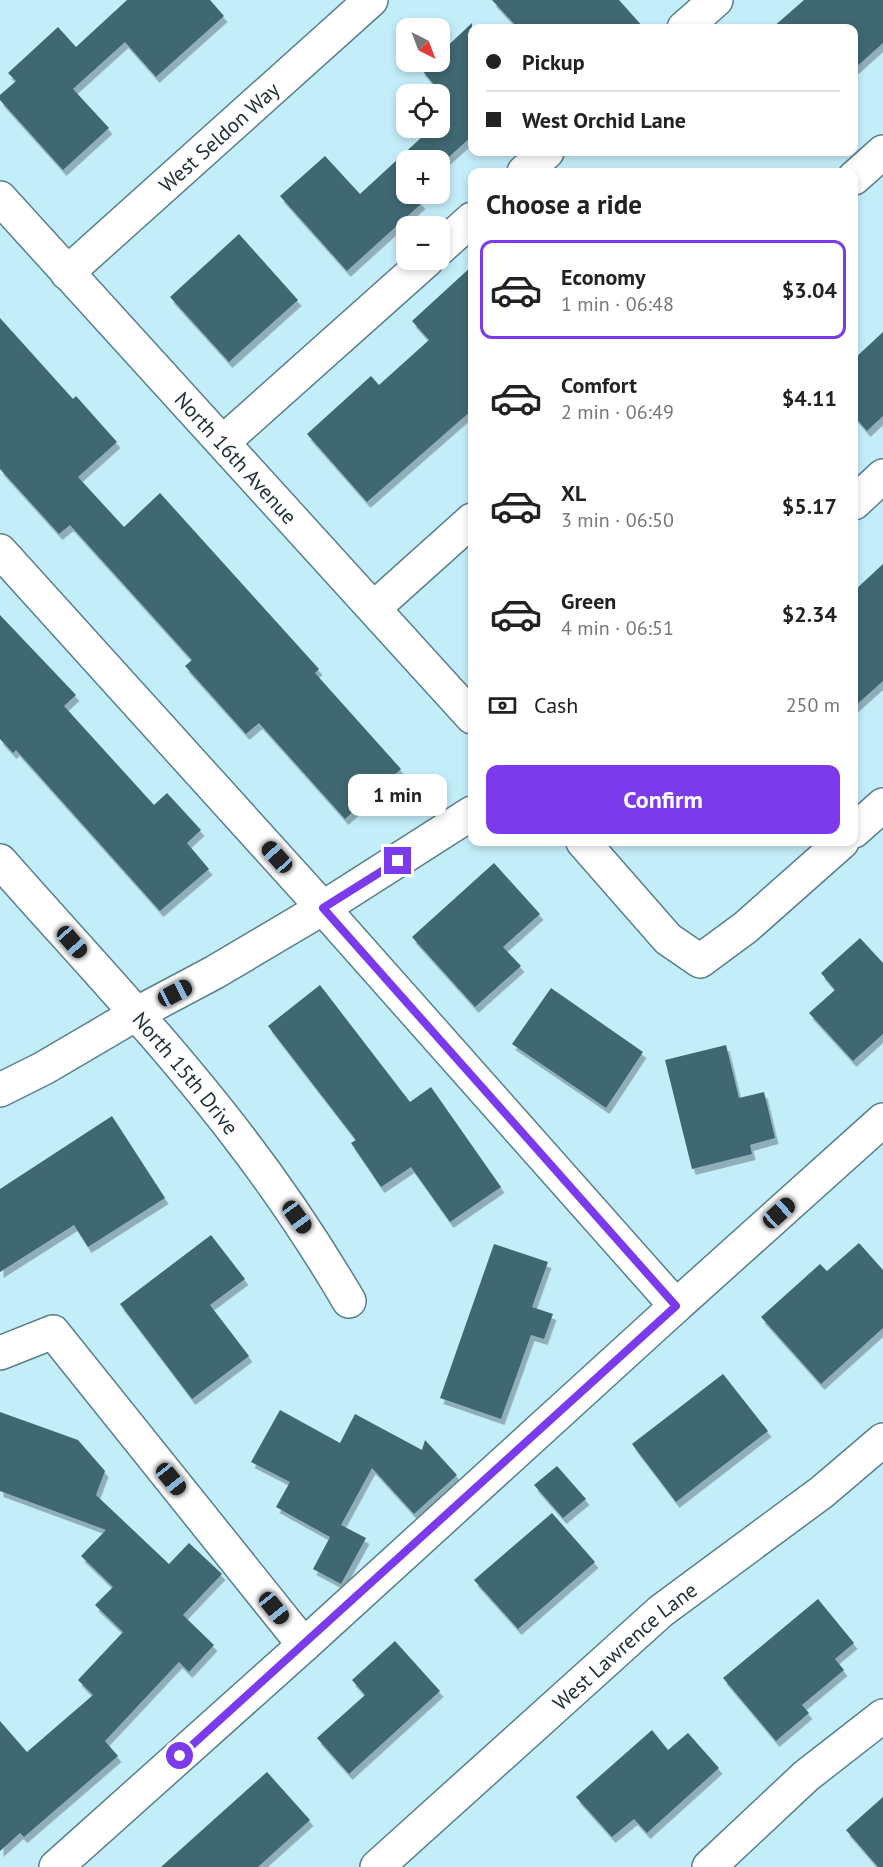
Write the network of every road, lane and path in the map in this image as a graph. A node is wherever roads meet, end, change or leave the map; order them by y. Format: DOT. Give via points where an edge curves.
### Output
graph roads {
  1 [pos="371,0"];
  2 [pos="716,0"];
  3 [pos="689,24"];
  4 [pos="883,152"];
  5 [pos="542,156"];
  6 [pos="529,168"];
  7 [pos="858,174"];
  8 [pos="0,198"];
  9 [pos="468,223"];
  10 [pos="450,239"];
  11 [pos="416,270"];
  12 [pos="67,273"];
  13 [pos="224,442"];
  14 [pos="883,476"];
  15 [pos="858,499"];
  16 [pos="468,524"];
  17 [pos="0,551"];
  18 [pos="374,608"];
  19 [pos="468,713"];
  20 [pos="883,805"];
  21 [pos="468,816"];
  22 [pos="858,827"];
  23 [pos="587,846"];
  24 [pos="837,846"];
  25 [pos="0,861"];
  26 [pos="323,908"];
  27 [pos="136,1014"];
  28 [pos="0,1090"];
  29 [pos="883,1120"];
  30 [pos="349,1301"];
  31 [pos="676,1306"];
  32 [pos="0,1353"];
  33 [pos="883,1440"];
  34 [pos="304,1645"];
  35 [pos="883,1716"];
  36 [pos="56,1867"];
  37 [pos="377,1867"];
  38 [pos="709,1867"];
  1 -- 12 [label="street, West Seldon Way"];
  2 -- 3 [label="street"];
  4 -- 7 [label="street"];
  5 -- 6 [label="street"];
  8 -- 12 [label="street, North 16th Avenue"];
  9 -- 10 [label="street"];
  11 -- 13 [label="street"];
  12 -- 13 [label="street, North 16th Avenue"];
  13 -- 18 [label="street, North 16th Avenue"];
  14 -- 15 [label="street"];
  16 -- 18 [label="street"];
  17 -- 26 [label="street"];
  18 -- 19 [label="street, North 16th Avenue"];
  20 -- 22 [label="street"];
  21 -- 26 [label="street"];
  23 -- 24 [label="street" via="668,939 700,961 746,927"];
  25 -- 27 [label="street, North 15th Drive"];
  26 -- 27 [label="street"];
  26 -- 31 [label="street"];
  27 -- 28 [label="street"];
  27 -- 30 [label="street, North 15th Drive" via="241,1140 310,1237"];
  29 -- 31 [label="street"];
  31 -- 34 [label="street"];
  32 -- 34 [label="street" via="53,1332"];
  33 -- 37 [label="street, West Lawrence Lane" via="822,1492 661,1611"];
  34 -- 36 [label="street"];
  35 -- 38 [label="street" via="806,1776"];
}
